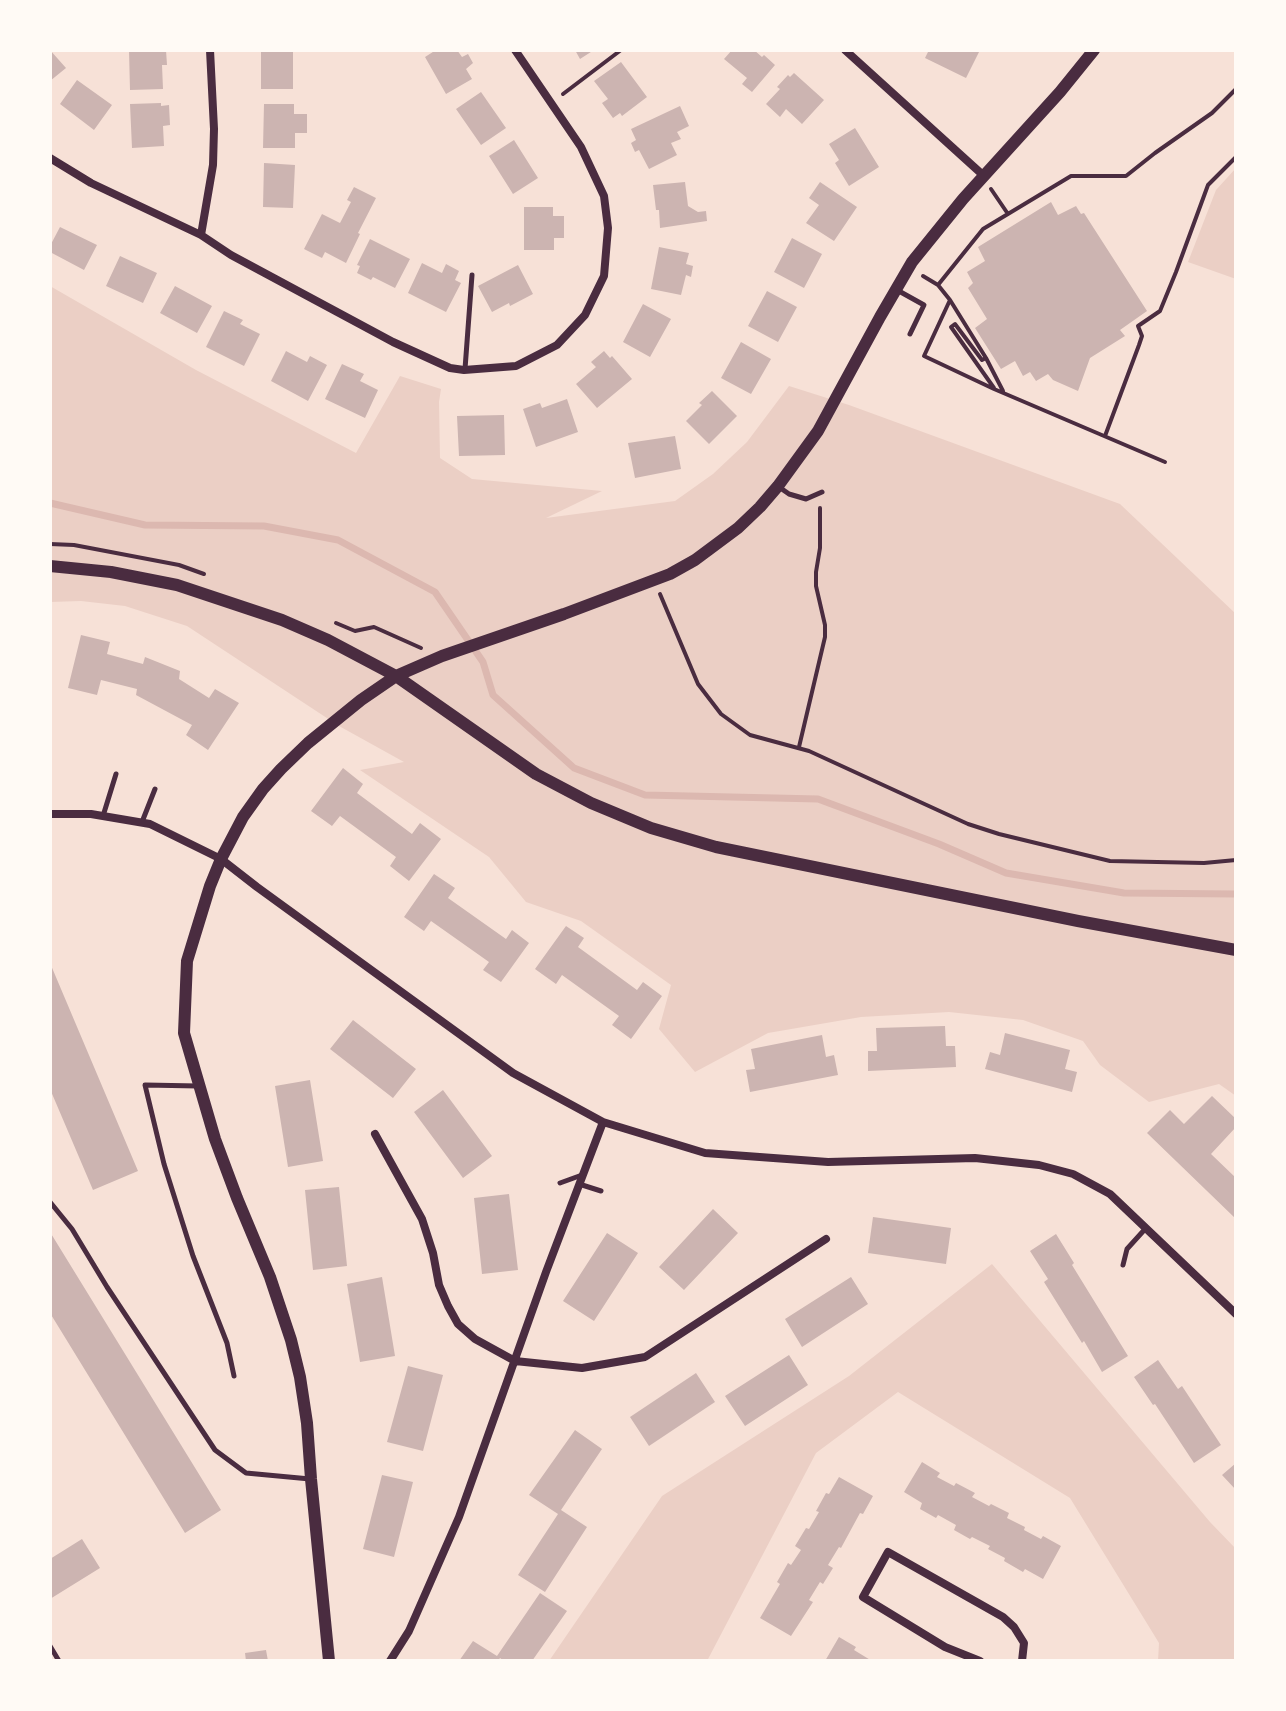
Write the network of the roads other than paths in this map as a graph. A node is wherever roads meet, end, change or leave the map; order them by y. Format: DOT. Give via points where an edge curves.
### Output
graph roads {
  1 [pos="210,50"];
  2 [pos="515,50"];
  3 [pos="845,50"];
  4 [pos="1094,50"];
  5 [pos="50,158"];
  6 [pos="986,181"];
  7 [pos="201,235"];
  8 [pos="472,275"];
  9 [pos="895,290"];
  10 [pos="910,334"];
  11 [pos="464,370"];
  12 [pos="778,486"];
  13 [pos="819,493"];
  14 [pos="50,566"];
  15 [pos="396,676"];
  16 [pos="116,774"];
  17 [pos="155,789"];
  18 [pos="50,814"];
  19 [pos="103,816"];
  20 [pos="142,822"];
  21 [pos="221,859"];
  22 [pos="1236,950"];
  23 [pos="199,1086"];
  24 [pos="603,1122"];
  25 [pos="375,1134"];
  26 [pos="583,1175"];
  27 [pos="560,1183"];
  28 [pos="579,1184"];
  29 [pos="601,1191"];
  30 [pos="50,1202"];
  31 [pos="1146,1228"];
  32 [pos="826,1239"];
  33 [pos="1123,1265"];
  34 [pos="1236,1314"];
  35 [pos="515,1361"];
  36 [pos="234,1376"];
  37 [pos="311,1479"];
  38 [pos="50,1646"];
  39 [pos="59,1661"];
  40 [pos="329,1661"];
  41 [pos="390,1661"];
  42 [pos="980,1661"];
  43 [pos="1022,1661"];
  1 -- 7 [label="street" via="213,165"];
  2 -- 11 [label="street" via="581,147 604,196 604,276 585,315 557,345 516,366"];
  3 -- 6 [label="street"];
  4 -- 6 [label="street"];
  5 -- 7 [label="street"];
  6 -- 9 [label="street" via="963,199"];
  7 -- 11 [label="street" via="393,342"];
  8 -- 11 [label="lane"];
  9 -- 10 [label="lane" via="924,305"];
  9 -- 12 [label="street" via="818,431"];
  12 -- 13 [label="lane" via="806,499"];
  12 -- 15 [label="street" via="738,528 670,574"];
  14 -- 15 [label="street" via="111,572 222,599 328,640"];
  15 -- 21 [label="street" via="281,769 243,817"];
  15 -- 22 [label="street" via="536,774 651,828 731,851"];
  16 -- 19 [label="lane"];
  17 -- 20 [label="lane"];
  18 -- 19 [label="street"];
  19 -- 20 [label="street"];
  20 -- 21 [label="street"];
  21 -- 23 [label="street" via="187,961 184,1033"];
  21 -- 24 [label="street" via="513,1073"];
  23 -- 36 [label="lane" via="145,1085 164,1164"];
  23 -- 37 [label="street" via="291,1340 307,1423"];
  24 -- 26 [label="street"];
  24 -- 31 [label="street" via="705,1153 828,1162 975,1158 1039,1165 1073,1174 1110,1194"];
  25 -- 35 [label="street" via="422,1219 439,1285 458,1324"];
  26 -- 27 [label="lane"];
  26 -- 28 [label="street"];
  28 -- 29 [label="lane"];
  28 -- 35 [label="street"];
  30 -- 37 [label="lane" via="215,1450 246,1473"];
  31 -- 33 [label="lane" via="1127,1249"];
  31 -- 34 [label="street"];
  32 -- 35 [label="street" via="645,1357 582,1368"];
  35 -- 41 [label="street" via="459,1517 409,1631"];
  37 -- 40 [label="street"];
  38 -- 39 [label="lane"];
  42 -- 43 [label="street" via="945,1647 863,1597 888,1552 1003,1617 1024,1643"];
}
